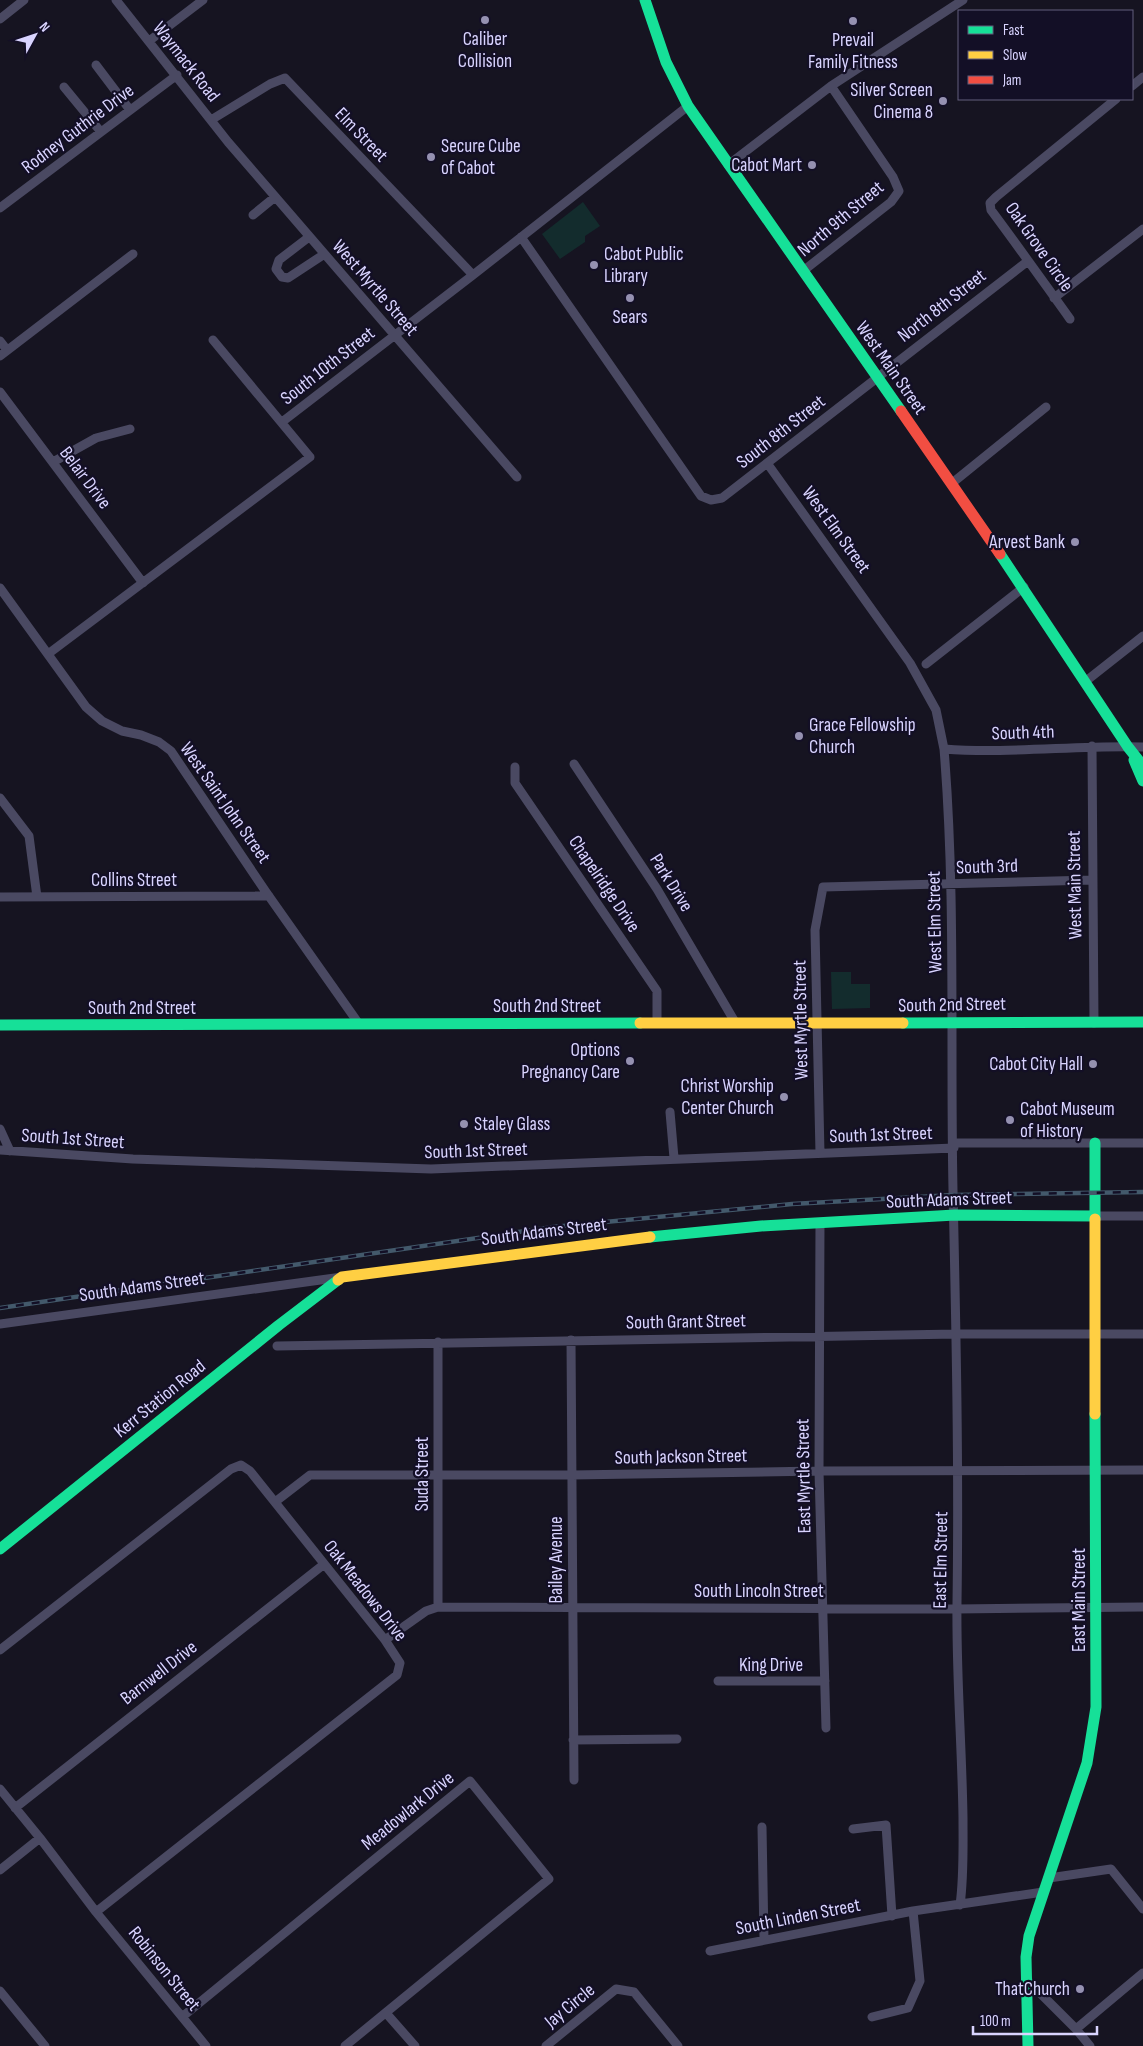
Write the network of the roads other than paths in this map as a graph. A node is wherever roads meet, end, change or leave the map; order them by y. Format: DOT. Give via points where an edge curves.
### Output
graph roads {
  1 [pos="24,0"];
  2 [pos="116,0"];
  3 [pos="203,0"];
  4 [pos="645,0"];
  5 [pos="963,0"];
  6 [pos="0,19"];
  7 [pos="149,41"];
  8 [pos="96,65"];
  9 [pos="176,75"];
  10 [pos="1143,77"];
  11 [pos="1133,85"];
  12 [pos="831,86"];
  13 [pos="64,87"];
  14 [pos="1115,100"];
  15 [pos="688,106"];
  16 [pos="130,110"];
  17 [pos="211,120"];
  18 [pos="101,132"];
  19 [pos="728,165"];
  20 [pos="275,196"];
  21 [pos="0,208"];
  22 [pos="252,215"];
  23 [pos="1143,230"];
  24 [pos="309,237"];
  25 [pos="521,237"];
  26 [pos="133,254"];
  27 [pos="323,255"];
  28 [pos="1028,261"];
  29 [pos="803,271"];
  30 [pos="473,275"];
  31 [pos="1054,298"];
  32 [pos="1070,319"];
  33 [pos="394,335"];
  34 [pos="213,340"];
  35 [pos="0,341"];
  36 [pos="4,353"];
  37 [pos="876,377"];
  38 [pos="0,392"];
  39 [pos="1046,407"];
  40 [pos="282,422"];
  41 [pos="130,429"];
  42 [pos="53,462"];
  43 [pos="767,463"];
  44 [pos="517,477"];
  45 [pos="951,484"];
  46 [pos="143,583"];
  47 [pos="1024,587"];
  48 [pos="0,588"];
  49 [pos="1143,636"];
  50 [pos="48,654"];
  51 [pos="926,664"];
  52 [pos="1086,681"];
  53 [pos="1092,746"];
  54 [pos="1128,747"];
  55 [pos="1143,747"];
  56 [pos="944,749"];
  57 [pos="574,764"];
  58 [pos="1143,766"];
  59 [pos="516,767"];
  60 [pos="1143,781"];
  61 [pos="0,798"];
  62 [pos="1092,880"];
  63 [pos="950,884"];
  64 [pos="823,887"];
  65 [pos="269,896"];
  66 [pos="0,897"];
  67 [pos="36,897"];
  68 [pos="658,1022"];
  69 [pos="735,1022"];
  70 [pos="818,1022"];
  71 [pos="1143,1022"];
  72 [pos="954,1023"];
  73 [pos="1094,1023"];
  74 [pos="359,1024"];
  75 [pos="0,1025"];
  76 [pos="670,1112"];
  77 [pos="0,1129"];
  78 [pos="1095,1143"];
  79 [pos="1143,1143"];
  80 [pos="954,1145"];
  81 [pos="0,1150"];
  82 [pos="10,1151"];
  83 [pos="820,1153"];
  84 [pos="674,1158"];
  85 [pos="955,1215"];
  86 [pos="1095,1216"];
  87 [pos="1143,1216"];
  88 [pos="820,1222"];
  89 [pos="342,1277"];
  90 [pos="0,1324"];
  91 [pos="1096,1333"];
  92 [pos="956,1334"];
  93 [pos="1143,1334"];
  94 [pos="819,1336"];
  95 [pos="571,1340"];
  96 [pos="438,1342"];
  97 [pos="277,1346"];
  98 [pos="1143,1470"];
  99 [pos="819,1471"];
  100 [pos="1097,1471"];
  101 [pos="958,1472"];
  102 [pos="439,1474"];
  103 [pos="572,1475"];
  104 [pos="275,1502"];
  105 [pos="0,1550"];
  106 [pos="323,1564"];
  107 [pos="572,1606"];
  108 [pos="438,1607"];
  109 [pos="1143,1607"];
  110 [pos="822,1608"];
  111 [pos="1096,1608"];
  112 [pos="957,1609"];
  113 [pos="385,1640"];
  114 [pos="0,1650"];
  115 [pos="825,1681"];
  116 [pos="718,1682"];
  117 [pos="826,1728"];
  118 [pos="677,1739"];
  119 [pos="573,1740"];
  120 [pos="574,1780"];
  121 [pos="0,1789"];
  122 [pos="15,1808"];
  123 [pos="762,1827"];
  124 [pos="853,1829"];
  125 [pos="40,1838"];
  126 [pos="0,1870"];
  127 [pos="1049,1878"];
  128 [pos="1043,1892"];
  129 [pos="960,1905"];
  130 [pos="1143,1909"];
  131 [pos="913,1911"];
  132 [pos="96,1912"];
  133 [pos="892,1916"];
  134 [pos="764,1940"];
  135 [pos="710,1951"];
  136 [pos="1143,1973"];
  137 [pos="1026,1979"];
  138 [pos="0,1991"];
  139 [pos="386,2013"];
  140 [pos="182,2017"];
  141 [pos="872,2017"];
  142 [pos="1076,2029"];
  143 [pos="44,2046"];
  144 [pos="206,2046"];
  145 [pos="345,2046"];
  146 [pos="415,2046"];
  147 [pos="546,2046"];
  148 [pos="678,2046"];
  149 [pos="1028,2046"];
  150 [pos="1090,2046"];
  1 -- 6 [label="street"];
  2 -- 7 [label="street, Waymack Road"];
  3 -- 7 [label="street"];
  4 -- 15 [label="main road, West Main Street" via="665,60"];
  5 -- 12 [label="street"];
  7 -- 9 [label="street, Waymack Road"];
  8 -- 16 [label="street"];
  9 -- 16 [label="street, Rodney Guthrie Drive"];
  9 -- 17 [label="street, Waymack Road"];
  10 -- 11 [label="street"];
  12 -- 19 [label="street"];
  12 -- 29 [label="street, North 9th Street" via="893,177 899,191 891,202"];
  13 -- 18 [label="street"];
  14 -- 28 [label="street, Oak Grove Circle" via="990,203 991,210"];
  15 -- 19 [label="main road, West Main Street"];
  15 -- 25 [label="street, South 10th Street"];
  16 -- 18 [label="street, Rodney Guthrie Drive"];
  17 -- 20 [label="street, West Myrtle Street"];
  17 -- 30 [label="street, Elm Street" via="285,78"];
  18 -- 21 [label="street, Rodney Guthrie Drive"];
  19 -- 29 [label="main road, West Main Street"];
  20 -- 22 [label="street"];
  20 -- 24 [label="street, West Myrtle Street"];
  23 -- 31 [label="street"];
  24 -- 27 [label="street, West Myrtle Street"];
  24 -- 27 [label="street" via="279,260 276,270 288,278"];
  25 -- 30 [label="street, South 10th Street"];
  25 -- 43 [label="street, South 8th Street" via="701,496 711,500 722,498"];
  26 -- 36 [label="street"];
  27 -- 33 [label="street, West Myrtle Street"];
  28 -- 31 [label="street, Oak Grove Circle"];
  28 -- 37 [label="street, North 8th Street"];
  29 -- 37 [label="main road, West Main Street"];
  30 -- 33 [label="street, South 10th Street"];
  31 -- 32 [label="street, Oak Grove Circle"];
  33 -- 40 [label="street, South 10th Street"];
  33 -- 44 [label="street, West Myrtle Street"];
  34 -- 40 [label="street"];
  35 -- 36 [label="street"];
  37 -- 43 [label="street, South 8th Street"];
  37 -- 45 [label="main road, West Main Street"];
  38 -- 42 [label="street, Belair Drive"];
  39 -- 45 [label="street"];
  40 -- 46 [label="street, South 10th Street" via="310,457"];
  41 -- 42 [label="street" via="96,438"];
  42 -- 46 [label="street, Belair Drive"];
  43 -- 56 [label="street, West Elm Street" via="910,663 936,710"];
  45 -- 47 [label="main road, West Main Street"];
  46 -- 50 [label="street, South 10th Street"];
  47 -- 51 [label="street"];
  47 -- 52 [label="main road, West Main Street"];
  48 -- 50 [label="street, West Saint John Street"];
  49 -- 52 [label="street"];
  50 -- 65 [label="street, West Saint John Street" via="86,707 102,721 159,742 171,751"];
  52 -- 54 [label="main road, West Main Street"];
  53 -- 54 [label="street, South 4th"];
  53 -- 56 [label="street, South 4th"];
  53 -- 62 [label="street, West Main Street"];
  54 -- 55 [label="street, South 4th"];
  54 -- 58 [label="main road, West Main Street"];
  54 -- 60 [label="main road, West Main Street"];
  56 -- 63 [label="street, West Elm Street" via="950,816"];
  57 -- 69 [label="street, Park Drive" via="657,889"];
  59 -- 68 [label="street, Chapelridge Drive" via="515,784 657,992"];
  61 -- 67 [label="street" via="29,836"];
  62 -- 63 [label="street, South 3rd"];
  62 -- 73 [label="street, West Main Street"];
  63 -- 64 [label="street, South 3rd"];
  63 -- 72 [label="street, West Elm Street"];
  64 -- 70 [label="street, West Myrtle Street" via="815,930"];
  65 -- 67 [label="street, Collins Street"];
  65 -- 74 [label="street, West Saint John Street"];
  66 -- 67 [label="street, Collins Street"];
  68 -- 69 [label="main road, South 2nd Street"];
  68 -- 74 [label="main road, South 2nd Street"];
  69 -- 70 [label="main road, South 2nd Street"];
  70 -- 72 [label="main road, South 2nd Street"];
  70 -- 83 [label="street, West Myrtle Street"];
  71 -- 73 [label="main road, South 2nd Street"];
  72 -- 73 [label="main road, South 2nd Street"];
  72 -- 80 [label="street, West Elm Street"];
  74 -- 75 [label="main road, South 2nd Street"];
  76 -- 84 [label="street"];
  77 -- 82 [label="street"];
  78 -- 79 [label="street, South 1st Street"];
  78 -- 80 [label="street, South 1st Street"];
  78 -- 86 [label="main road, East Main Street"];
  80 -- 83 [label="street, South 1st Street"];
  80 -- 85 [label="street, West Elm Street"];
  81 -- 82 [label="street, South 1st Street"];
  82 -- 84 [label="street, South 1st Street" via="133,1159 431,1169"];
  83 -- 84 [label="street, South 1st Street"];
  85 -- 86 [label="main road, South Adams Street"];
  85 -- 88 [label="main road, South Adams Street"];
  85 -- 92 [label="street, East Elm Street"];
  86 -- 87 [label="street"];
  86 -- 91 [label="main road, East Main Street"];
  88 -- 89 [label="main road, South Adams Street" via="626,1239"];
  88 -- 94 [label="street, East Myrtle Street"];
  89 -- 90 [label="street, South Adams Street"];
  89 -- 105 [label="main road, Kerr Station Road"];
  91 -- 92 [label="street, South Grant Street"];
  91 -- 93 [label="street, South Grant Street"];
  91 -- 100 [label="main road, East Main Street"];
  92 -- 94 [label="street, South Grant Street"];
  92 -- 101 [label="street, East Elm Street"];
  94 -- 95 [label="street, South Grant Street"];
  94 -- 99 [label="street, East Myrtle Street"];
  95 -- 96 [label="street, South Grant Street"];
  95 -- 103 [label="street, Bailey Avenue"];
  96 -- 97 [label="street, South Grant Street"];
  96 -- 102 [label="street, Suda Street"];
  98 -- 100 [label="street, South Jackson Street"];
  99 -- 101 [label="street, South Jackson Street"];
  99 -- 103 [label="street, South Jackson Street"];
  99 -- 110 [label="street, East Myrtle Street"];
  100 -- 101 [label="street, South Jackson Street"];
  100 -- 111 [label="main road, East Main Street"];
  101 -- 112 [label="street, East Elm Street"];
  102 -- 103 [label="street, South Jackson Street"];
  102 -- 104 [label="street, South Jackson Street" via="310,1475"];
  102 -- 108 [label="street, Suda Street"];
  103 -- 107 [label="street, Bailey Avenue"];
  104 -- 106 [label="street, Oak Meadows Drive"];
  104 -- 114 [label="street, Oak Meadows Drive" via="250,1471 241,1465 231,1469"];
  106 -- 113 [label="street, Oak Meadows Drive"];
  106 -- 122 [label="street, Barnwell Drive"];
  107 -- 108 [label="street, South Lincoln Street"];
  107 -- 110 [label="street, South Lincoln Street"];
  107 -- 119 [label="street, Bailey Avenue"];
  108 -- 113 [label="street, South Lincoln Street" via="426,1611"];
  109 -- 111 [label="street, South Lincoln Street"];
  110 -- 112 [label="street, South Lincoln Street"];
  110 -- 115 [label="street, East Myrtle Street"];
  111 -- 112 [label="street, South Lincoln Street"];
  111 -- 127 [label="main road, East Main Street" via="1096,1706 1087,1763"];
  112 -- 129 [label="street, East Elm Street" via="962,1775 963,1880"];
  113 -- 132 [label="street, Oak Meadows Drive" via="400,1663 398,1675"];
  115 -- 116 [label="street, King Drive"];
  115 -- 117 [label="street, East Myrtle Street"];
  118 -- 119 [label="street"];
  119 -- 120 [label="street, Bailey Avenue"];
  121 -- 122 [label="street"];
  122 -- 125 [label="street"];
  123 -- 134 [label="street"];
  124 -- 133 [label="street" via="886,1825"];
  125 -- 126 [label="street"];
  125 -- 132 [label="street"];
  127 -- 128 [label="main road, East Main Street"];
  127 -- 130 [label="street" via="1111,1869"];
  128 -- 129 [label="street, South Linden Street"];
  128 -- 137 [label="main road, East Main Street" via="1029,1936"];
  129 -- 131 [label="street, South Linden Street"];
  131 -- 133 [label="street, South Linden Street"];
  131 -- 141 [label="street" via="920,1981 908,2008"];
  132 -- 140 [label="street, Robinson Street"];
  133 -- 134 [label="street, South Linden Street"];
  134 -- 135 [label="street, South Linden Street"];
  136 -- 142 [label="street"];
  137 -- 142 [label="street"];
  137 -- 149 [label="main road, East Main Street"];
  138 -- 143 [label="street"];
  139 -- 140 [label="street, Meadowlark Drive" via="549,1879 470,1781"];
  139 -- 145 [label="street, Meadowlark Drive"];
  139 -- 146 [label="street"];
  140 -- 144 [label="street, Robinson Street"];
  142 -- 150 [label="street"];
  147 -- 148 [label="street, Jay Circle" via="616,1989 634,1992"];
}
